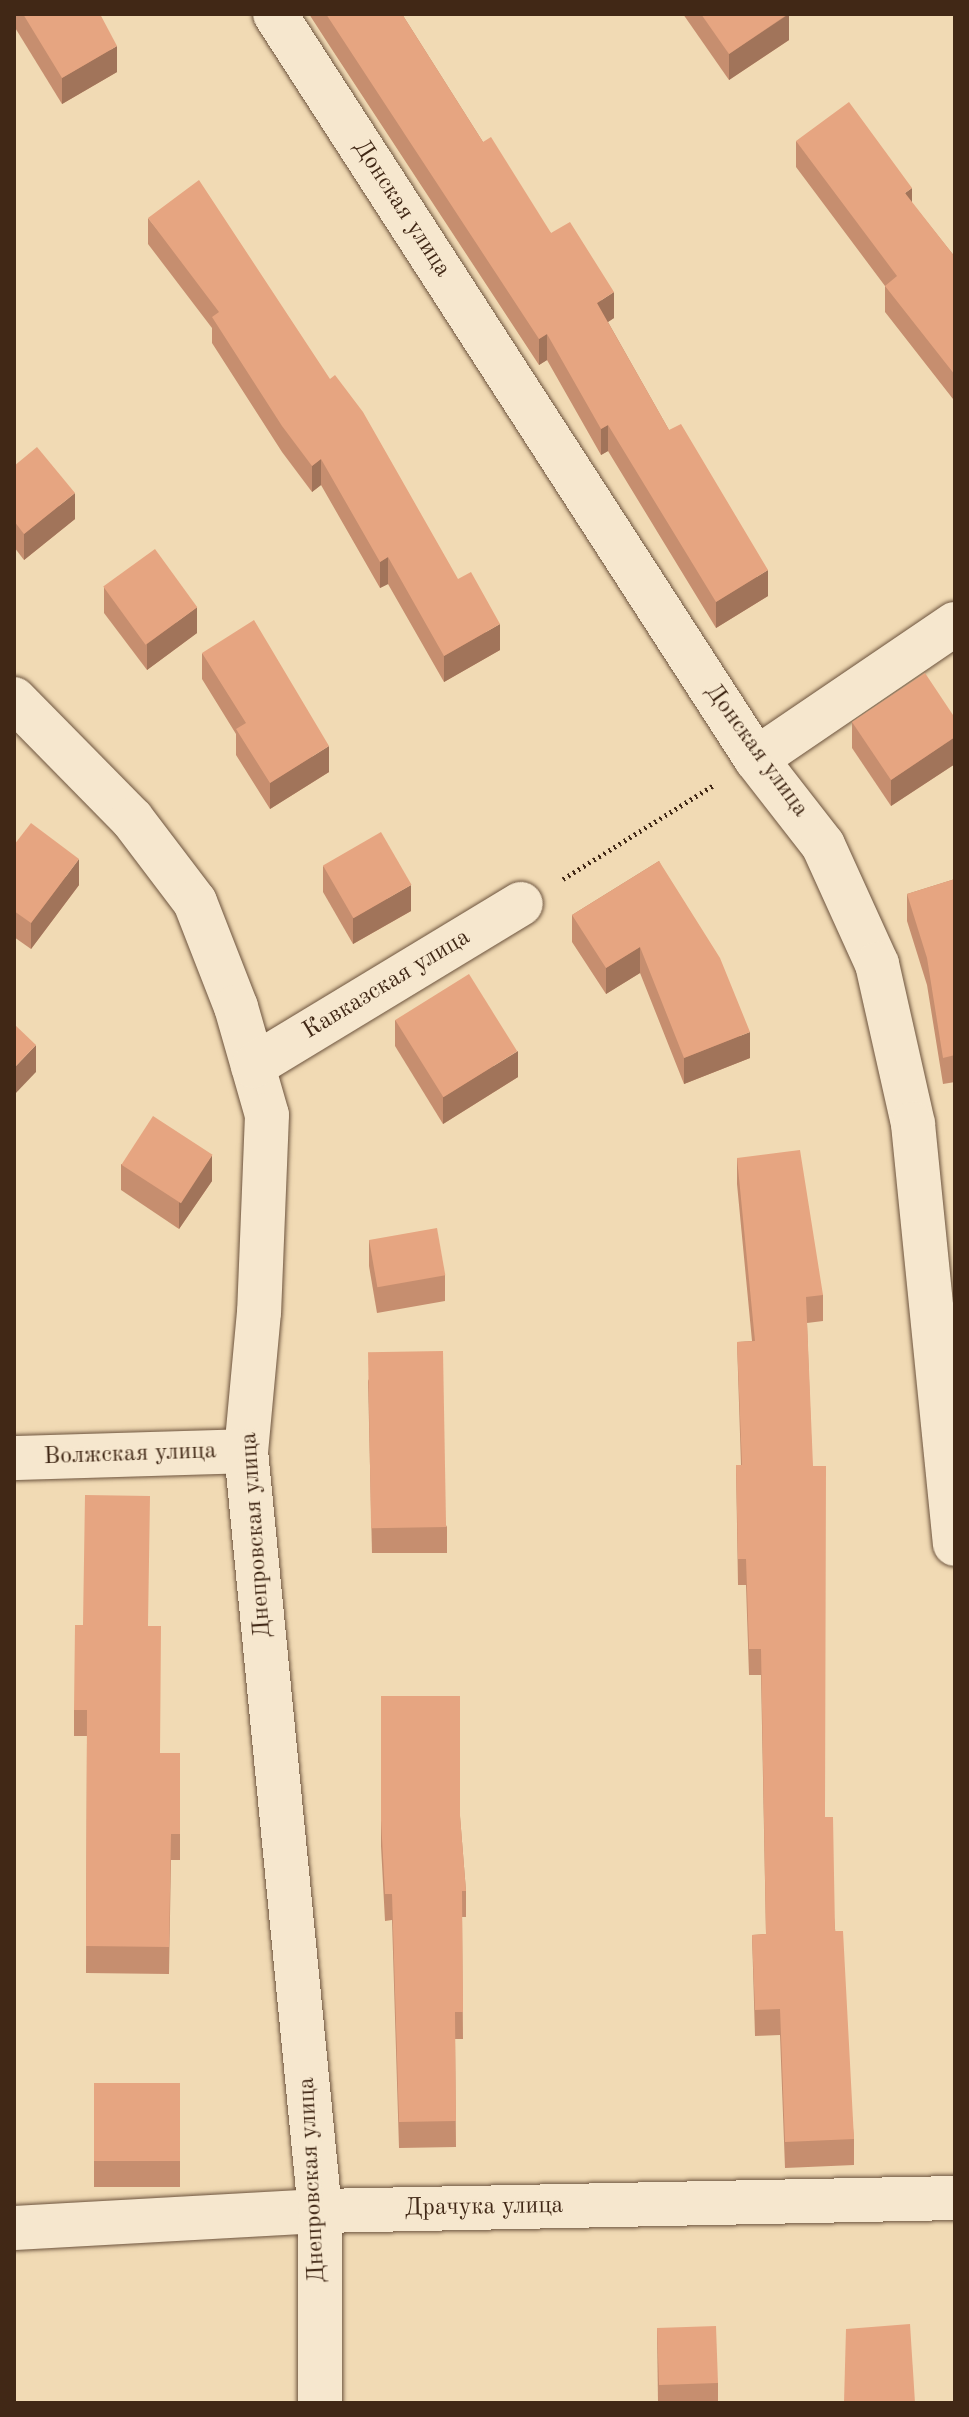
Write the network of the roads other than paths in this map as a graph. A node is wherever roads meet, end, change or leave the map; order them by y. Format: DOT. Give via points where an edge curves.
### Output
graph roads {
  1 [pos="275,14"];
  2 [pos="955,624"];
  3 [pos="14,699"];
  4 [pos="756,759"];
  5 [pos="521,904"];
  6 [pos="253,1066"];
  7 [pos="246,1451"];
  8 [pos="14,1458"];
  9 [pos="955,1544"];
  10 [pos="955,2198"];
  11 [pos="320,2211"];
  12 [pos="14,2228"];
  13 [pos="320,2403"];
  1 -- 4 [label="street, Донская улица"];
  2 -- 4 [label="street"];
  3 -- 6 [label="street, Днепровская улица" via="132,819 195,902"];
  4 -- 9 [label="street, Донская улица" via="823,845 877,964 913,1124"];
  5 -- 6 [label="street, Кавказская улица"];
  6 -- 7 [label="street, Днепровская улица" via="267,1115 259,1312"];
  7 -- 8 [label="street, Волжская улица"];
  7 -- 11 [label="street, Днепровская улица"];
  10 -- 11 [label="street, Драчука улица"];
  11 -- 12 [label="street, Драчука улица"];
  11 -- 13 [label="street, Днепровская улица"];
}
